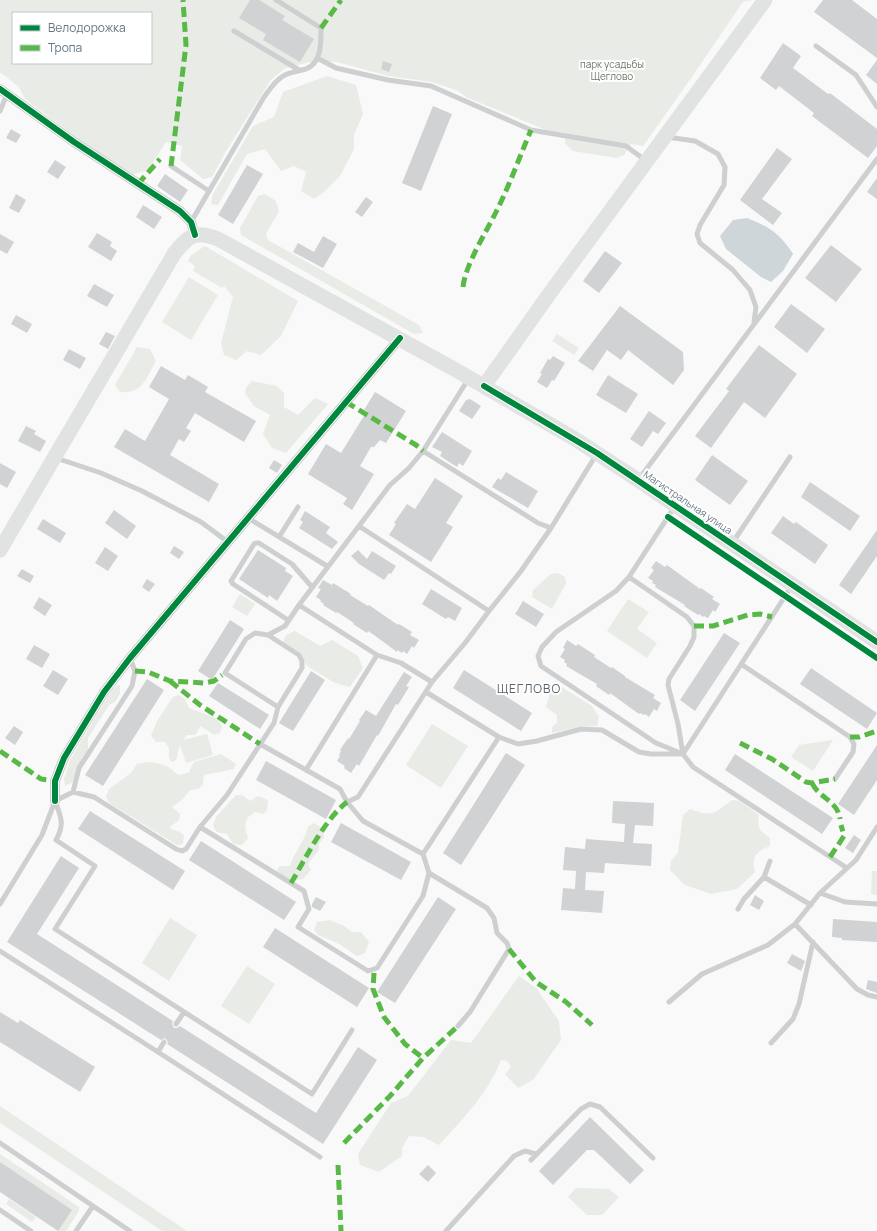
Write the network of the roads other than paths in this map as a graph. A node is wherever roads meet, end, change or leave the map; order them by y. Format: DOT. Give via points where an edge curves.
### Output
graph roads {
  1 [pos="276,0"];
  2 [pos="765,0"];
  3 [pos="234,31"];
  4 [pos="816,46"];
  5 [pos="317,58"];
  6 [pos="299,70"];
  7 [pos="3,91"];
  8 [pos="877,107"];
  9 [pos="0,111"];
  10 [pos="664,137"];
  11 [pos="877,159"];
  12 [pos="646,161"];
  13 [pos="171,166"];
  14 [pos="209,191"];
  15 [pos="193,228"];
  16 [pos="754,323"];
  17 [pos="400,338"];
  18 [pos="469,377"];
  19 [pos="484,386"];
  20 [pos="423,451"];
  21 [pos="597,453"];
  22 [pos="790,457"];
  23 [pos="54,458"];
  24 [pos="638,480"];
  25 [pos="676,505"];
  26 [pos="298,507"];
  27 [pos="248,518"];
  28 [pos="359,526"];
  29 [pos="551,528"];
  30 [pos="279,537"];
  31 [pos="228,542"];
  32 [pos="732,543"];
  33 [pos="0,550"];
  34 [pos="327,566"];
  35 [pos="629,577"];
  36 [pos="793,585"];
  37 [pos="312,587"];
  38 [pos="299,604"];
  39 [pos="489,611"];
  40 [pos="288,620"];
  41 [pos="268,635"];
  42 [pos="876,639"];
  43 [pos="377,655"];
  44 [pos="130,658"];
  45 [pos="741,664"];
  46 [pos="432,682"];
  47 [pos="426,692"];
  48 [pos="278,707"];
  49 [pos="498,737"];
  50 [pos="260,744"];
  51 [pos="683,754"];
  52 [pos="306,770"];
  53 [pos="835,779"];
  54 [pos="73,792"];
  55 [pos="55,801"];
  56 [pos="347,802"];
  57 [pos="200,827"];
  58 [pos="877,827"];
  59 [pos="423,854"];
  60 [pos="770,861"];
  61 [pos="848,868"];
  62 [pos="429,873"];
  63 [pos="764,877"];
  64 [pos="820,893"];
  65 [pos="0,904"];
  66 [pos="811,904"];
  67 [pos="877,904"];
  68 [pos="738,909"];
  69 [pos="795,924"];
  70 [pos="813,942"];
  71 [pos="0,951"];
  72 [pos="877,997"];
  73 [pos="669,1002"];
  74 [pos="184,1012"];
  75 [pos="176,1024"];
  76 [pos="458,1026"];
  77 [pos="352,1030"];
  78 [pos="164,1042"];
  79 [pos="772,1043"];
  80 [pos="158,1052"];
  81 [pos="0,1143"];
  82 [pos="536,1154"];
  83 [pos="320,1157"];
  84 [pos="653,1158"];
  85 [pos="531,1160"];
  86 [pos="93,1206"];
  87 [pos="0,1210"];
  88 [pos="31,1231"];
  89 [pos="76,1231"];
  90 [pos="130,1231"];
  91 [pos="446,1231"];
  1 -- 5 [label="lane" via="321,28"];
  2 -- 10 [label="main road"];
  3 -- 6 [label="lane"];
  4 -- 8 [label="lane" via="856,76"];
  5 -- 6 [label="lane" via="308,68"];
  5 -- 12 [label="lane" via="336,68 388,80 431,86 531,130 626,146"];
  6 -- 14 [label="lane" via="285,75 270,88"];
  7 -- 9 [label="lane"];
  7 -- 15 [label="street" via="74,142 180,211"];
  10 -- 12 [label="main road"];
  10 -- 16 [label="lane" via="695,141 718,154 724,167 724,184 697,234 700,243 733,270 750,290 756,307"];
  11 -- 16 [label="lane"];
  12 -- 19 [label="main road"];
  13 -- 14 [label="lane"];
  14 -- 15 [label="lane"];
  15 -- 17 [label="main road, Магистральная улица" via="218,239"];
  15 -- 23 [label="main road" via="174,254"];
  16 -- 24 [label="lane"];
  17 -- 18 [label="main road, Магистральная улица"];
  17 -- 27 [label="street"];
  18 -- 19 [label="main road, Магистральная улица"];
  18 -- 20 [label="lane"];
  19 -- 21 [label="main road, Магистральная улица"];
  20 -- 28 [label="lane" via="390,485"];
  20 -- 29 [label="lane" via="538,523"];
  21 -- 24 [label="main road, Магистральная улица"];
  21 -- 29 [label="lane"];
  22 -- 32 [label="lane"];
  23 -- 31 [label="lane" via="101,473 142,491 201,522"];
  23 -- 33 [label="main road"];
  24 -- 25 [label="main road, Магистральная улица"];
  25 -- 32 [label="main road, Магистральная улица"];
  25 -- 35 [label="lane"];
  26 -- 30 [label="lane"];
  27 -- 30 [label="lane"];
  27 -- 31 [label="street"];
  28 -- 34 [label="lane"];
  28 -- 39 [label="lane"];
  29 -- 39 [label="lane"];
  30 -- 34 [label="lane"];
  31 -- 44 [label="street"];
  32 -- 36 [label="main road, Магистральная улица"];
  34 -- 37 [label="lane"];
  35 -- 51 [label="lane" via="687,617 694,626 692,642 669,679 668,685"];
  35 -- 51 [label="lane" via="616,592 556,632 542,647 538,656 541,666 656,743"];
  36 -- 42 [label="main road, Магистральная улица"];
  36 -- 45 [label="lane"];
  37 -- 38 [label="lane"];
  37 -- 40 [label="lane" via="292,564 259,543 254,544 231,581 232,584"];
  38 -- 40 [label="lane"];
  38 -- 43 [label="lane"];
  39 -- 46 [label="lane"];
  40 -- 41 [label="lane" via="285,626"];
  41 -- 48 [label="lane" via="299,655 302,661 302,668"];
  41 -- 48 [label="lane" via="255,633 246,638 224,673"];
  43 -- 46 [label="lane" via="401,662"];
  43 -- 52 [label="lane"];
  44 -- 54 [label="lane" via="135,671 132,686 79,768"];
  44 -- 55 [label="street" via="104,692 64,758 55,781"];
  45 -- 51 [label="lane"];
  45 -- 53 [label="lane" via="850,737 854,744 853,752"];
  46 -- 47 [label="lane"];
  47 -- 49 [label="lane"];
  47 -- 56 [label="lane" via="358,797"];
  48 -- 50 [label="lane" via="274,723"];
  49 -- 51 [label="lane" via="518,744 537,742 581,729 602,730 639,752"];
  49 -- 59 [label="lane"];
  50 -- 52 [label="lane"];
  50 -- 57 [label="lane" via="227,795"];
  51 -- 61 [label="lane" via="693,767"];
  52 -- 56 [label="lane" via="340,789"];
  54 -- 55 [label="lane"];
  54 -- 57 [label="lane" via="94,797 176,849 186,849"];
  55 -- 65 [label="lane" via="42,835"];
  55 -- 74 [label="lane" via="62,820 62,830 56,840 96,866 55,929"];
  56 -- 59 [label="lane" via="363,821"];
  57 -- 62 [label="lane" via="304,891 309,909 298,927 368,972 377,968 423,896"];
  58 -- 61 [label="lane"];
  59 -- 62 [label="lane"];
  60 -- 63 [label="lane"];
  61 -- 64 [label="lane"];
  62 -- 76 [label="lane" via="487,908 494,918 497,933 509,949 470,1012"];
  63 -- 66 [label="lane"];
  63 -- 68 [label="lane"];
  64 -- 66 [label="lane"];
  64 -- 67 [label="lane" via="845,902"];
  66 -- 69 [label="lane"];
  69 -- 70 [label="lane"];
  69 -- 73 [label="lane" via="768,945 702,974"];
  70 -- 72 [label="lane" via="857,989"];
  70 -- 79 [label="lane" via="799,1004 793,1018"];
  71 -- 80 [label="lane"];
  74 -- 75 [label="lane"];
  74 -- 77 [label="lane" via="312,1094"];
  78 -- 80 [label="lane"];
  80 -- 83 [label="lane"];
  81 -- 86 [label="lane"];
  82 -- 84 [label="lane" via="581,1109 590,1104 600,1107"];
  82 -- 85 [label="lane"];
  82 -- 91 [label="lane" via="525,1151 514,1156"];
  86 -- 89 [label="lane"];
  86 -- 90 [label="lane"];
  87 -- 88 [label="lane"];
}
